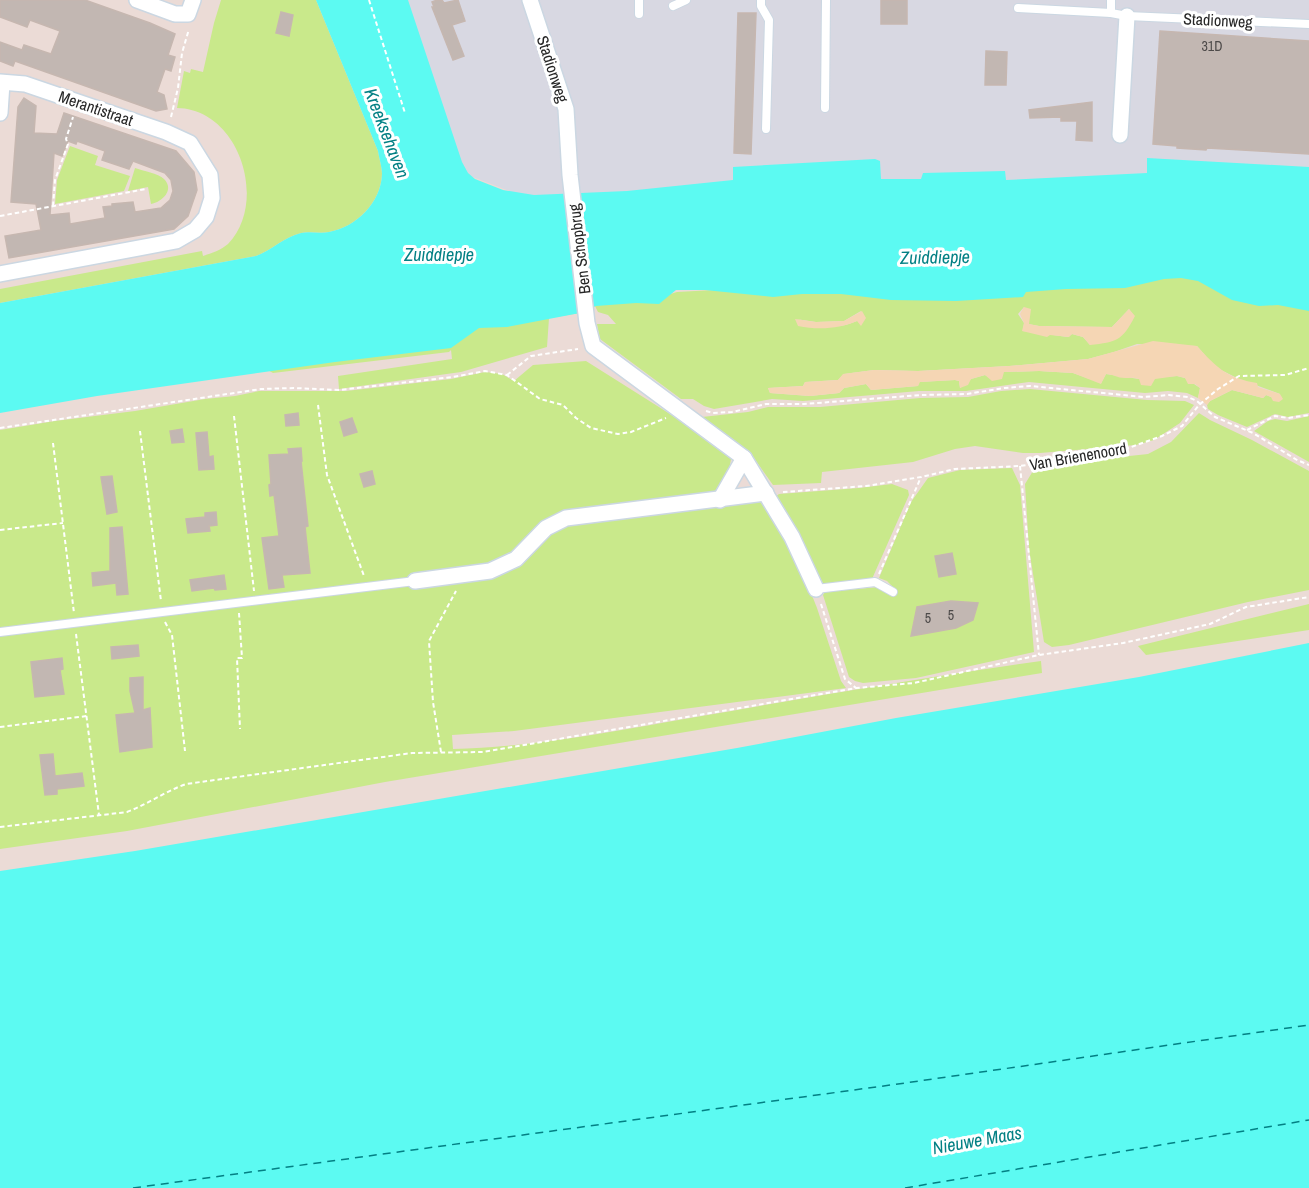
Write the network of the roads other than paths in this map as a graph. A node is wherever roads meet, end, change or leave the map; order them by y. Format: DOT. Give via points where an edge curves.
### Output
graph roads {
  1 [pos="137,0"];
  2 [pos="530,0"];
  3 [pos="639,0"];
  4 [pos="686,0"];
  5 [pos="761,0"];
  6 [pos="826,0"];
  7 [pos="1111,0"];
  8 [pos="673,6"];
  9 [pos="190,7"];
  10 [pos="1018,8"];
  11 [pos="1111,13"];
  12 [pos="639,14"];
  13 [pos="1127,16"];
  14 [pos="1309,24"];
  15 [pos="1,83"];
  16 [pos="825,108"];
  17 [pos="0,113"];
  18 [pos="766,129"];
  19 [pos="1120,135"];
  20 [pos="570,175"];
  21 [pos="0,274"];
  22 [pos="744,458"];
  23 [pos="766,494"];
  24 [pos="720,500"];
  25 [pos="415,581"];
  26 [pos="816,589"];
  27 [pos="893,592"];
  28 [pos="0,632"];
  1 -- 9 [label="street" via="175,14"];
  2 -- 20 [label="street, Stadionweg" via="566,109"];
  3 -- 12 [label="lane"];
  4 -- 8 [label="lane"];
  5 -- 18 [label="lane" via="769,20"];
  6 -- 16 [label="lane"];
  7 -- 11 [label="lane"];
  10 -- 11 [label="lane, Stadionweg"];
  11 -- 13 [label="lane, Stadionweg"];
  13 -- 14 [label="lane, Stadionweg"];
  13 -- 19 [label="street"];
  15 -- 17 [label="street"];
  15 -- 21 [label="street, Merantistraat" via="25,84 190,143 210,175 212,198 206,217 176,242"];
  20 -- 22 [label="street, Ben Schopbrug" via="587,323 594,346"];
  22 -- 23 [label="street"];
  22 -- 24 [label="street"];
  23 -- 24 [label="street"];
  23 -- 26 [label="street"];
  24 -- 25 [label="street" via="567,518 546,528 516,559 490,571"];
  25 -- 28 [label="lane"];
  26 -- 27 [label="lane" via="875,582"];
}
